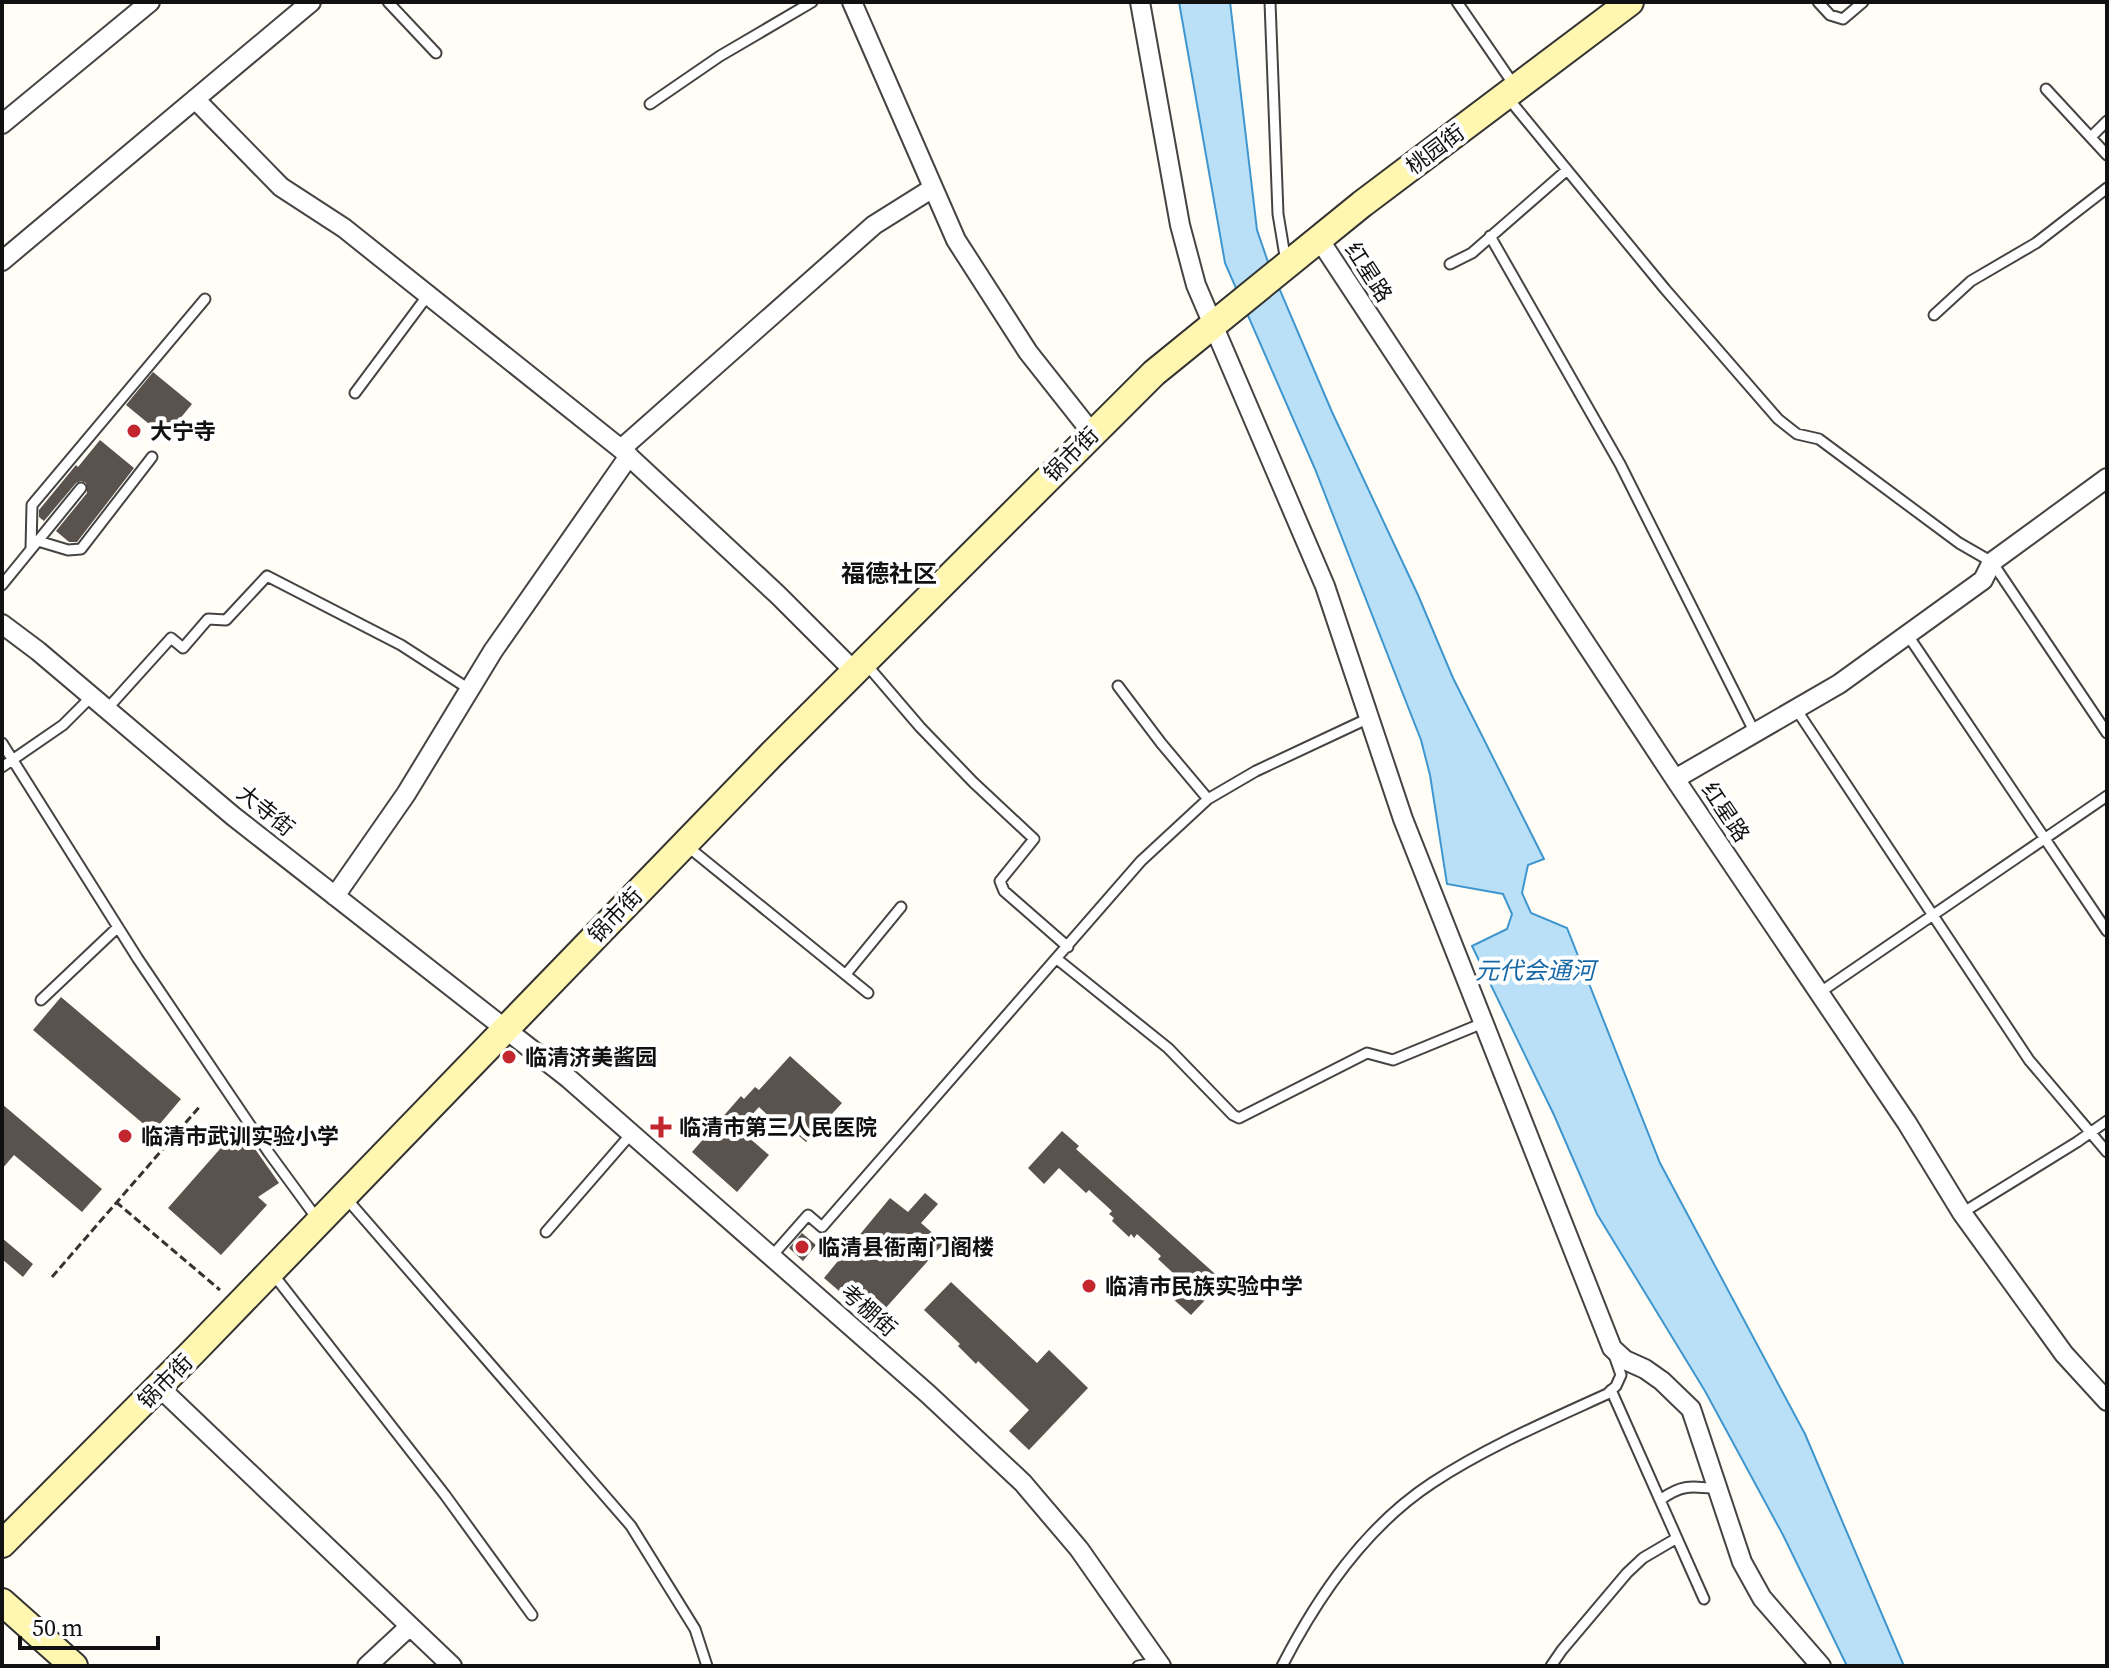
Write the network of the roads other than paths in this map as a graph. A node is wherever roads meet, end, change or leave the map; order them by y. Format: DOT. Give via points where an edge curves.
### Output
graph roads {
  1 [pos="150,2"];
  2 [pos="311,2"];
  3 [pos="388,2"];
  4 [pos="812,2"];
  5 [pos="852,2"];
  6 [pos="1140,2"];
  7 [pos="1270,2"];
  8 [pos="1457,2"];
  9 [pos="1630,2"];
  10 [pos="1818,2"];
  11 [pos="1863,2"];
  12 [pos="436,53"];
  13 [pos="2046,89"];
  14 [pos="1511,92"];
  15 [pos="195,99"];
  16 [pos="650,104"];
  17 [pos="2107,121"];
  18 [pos="2,124"];
  19 [pos="2091,137"];
  20 [pos="2107,155"];
  21 [pos="1567,170"];
  22 [pos="933,188"];
  23 [pos="2107,188"];
  24 [pos="1490,236"];
  25 [pos="1319,239"];
  26 [pos="2,261"];
  27 [pos="1450,264"];
  28 [pos="1287,265"];
  29 [pos="428,295"];
  30 [pos="205,299"];
  31 [pos="1243,301"];
  32 [pos="1934,315"];
  33 [pos="1213,325"];
  34 [pos="355,393"];
  35 [pos="1092,433"];
  36 [pos="625,453"];
  37 [pos="152,457"];
  38 [pos="2107,478"];
  39 [pos="81,488"];
  40 [pos="34,545"];
  41 [pos="1992,562"];
  42 [pos="2,585"];
  43 [pos="2,624"];
  44 [pos="1907,634"];
  45 [pos="859,666"];
  46 [pos="1118,686"];
  47 [pos="469,689"];
  48 [pos="92,696"];
  49 [pos="107,709"];
  50 [pos="1796,709"];
  51 [pos="1369,718"];
  52 [pos="1755,733"];
  53 [pos="2107,733"];
  54 [pos="2,743"];
  55 [pos="12,761"];
  56 [pos="2,767"];
  57 [pos="1675,779"];
  58 [pos="2107,796"];
  59 [pos="1208,799"];
  60 [pos="2045,839"];
  61 [pos="684,844"];
  62 [pos="335,896"];
  63 [pos="901,907"];
  64 [pos="1933,915"];
  65 [pos="118,927"];
  66 [pos="2107,931"];
  67 [pos="1068,947"];
  68 [pos="1057,959"];
  69 [pos="846,974"];
  70 [pos="868,993"];
  71 [pos="1819,994"];
  72 [pos="41,1000"];
  73 [pos="1483,1023"];
  74 [pos="504,1028"];
  75 [pos="2107,1121"];
  76 [pos="2091,1133"];
  77 [pos="631,1134"];
  78 [pos="2107,1152"];
  79 [pos="344,1195"];
  80 [pos="1962,1213"];
  81 [pos="319,1222"];
  82 [pos="546,1232"];
  83 [pos="771,1257"];
  84 [pos="271,1271"];
  85 [pos="1612,1348"];
  86 [pos="159,1387"];
  87 [pos="1611,1390"];
  88 [pos="2107,1401"];
  89 [pos="1718,1490"];
  90 [pos="1660,1500"];
  91 [pos="1677,1538"];
  92 [pos="2,1544"];
  93 [pos="1704,1599"];
  94 [pos="2,1602"];
  95 [pos="532,1615"];
  96 [pos="410,1626"];
  97 [pos="1159,1664"];
  98 [pos="74,1666"];
  99 [pos="367,1666"];
  100 [pos="452,1666"];
  101 [pos="707,1666"];
  102 [pos="1138,1666"];
  103 [pos="1282,1666"];
  104 [pos="1551,1666"];
  105 [pos="1821,1666"];
  1 -- 18 [label="street"];
  2 -- 15 [label="street"];
  3 -- 12 [label="lane"];
  4 -- 16 [label="lane"];
  5 -- 22 [label="street"];
  6 -- 33 [label="street" via="1180,225"];
  7 -- 28 [label="lane" via="1278,214"];
  8 -- 14 [label="lane"];
  9 -- 14 [label="street, 桃园街"];
  10 -- 11 [label="lane" via="1830,15 1843,19"];
  13 -- 19 [label="lane"];
  14 -- 21 [label="lane"];
  14 -- 25 [label="street, 桃园街"];
  15 -- 26 [label="street"];
  15 -- 29 [label="street" via="281,187 344,228"];
  17 -- 19 [label="lane"];
  19 -- 20 [label="lane"];
  21 -- 24 [label="lane"];
  21 -- 41 [label="lane" via="1778,419 1797,434 1819,439"];
  22 -- 35 [label="street" via="956,240 1028,352"];
  22 -- 36 [label="street" via="874,225"];
  23 -- 32 [label="lane" via="2036,243 1971,281"];
  24 -- 27 [label="lane"];
  24 -- 52 [label="lane" via="1620,464"];
  25 -- 28 [label="street, 桃园街"];
  25 -- 57 [label="street, 红星路"];
  28 -- 31 [label="street, 桃园街"];
  29 -- 34 [label="lane"];
  29 -- 36 [label="street"];
  30 -- 40 [label="lane" via="32,505"];
  31 -- 33 [label="street, 锅市街"];
  33 -- 35 [label="street, 锅市街"];
  33 -- 51 [label="street" via="1325,586"];
  35 -- 45 [label="street, 锅市街"];
  36 -- 45 [label="street"];
  36 -- 47 [label="street"];
  37 -- 40 [label="lane" via="81,549"];
  38 -- 41 [label="street"];
  39 -- 40 [label="lane"];
  40 -- 42 [label="lane"];
  41 -- 44 [label="street" via="1983,580"];
  41 -- 53 [label="lane"];
  43 -- 48 [label="street, 大寺街"];
  44 -- 50 [label="street"];
  44 -- 60 [label="lane"];
  45 -- 61 [label="street, 锅市街"];
  45 -- 67 [label="lane" via="1034,839 1000,881 1004,891"];
  46 -- 59 [label="lane"];
  47 -- 49 [label="lane" via="401,645 267,576 226,620 208,619 183,648 171,638"];
  47 -- 62 [label="street" via="406,794"];
  48 -- 49 [label="street, 大寺街"];
  48 -- 55 [label="lane" via="63,725"];
  49 -- 62 [label="street, 大寺街"];
  50 -- 52 [label="street"];
  50 -- 64 [label="lane"];
  51 -- 59 [label="lane"];
  51 -- 73 [label="street"];
  52 -- 57 [label="street"];
  54 -- 55 [label="lane"];
  55 -- 56 [label="lane"];
  55 -- 65 [label="lane"];
  57 -- 71 [label="street, 红星路"];
  58 -- 60 [label="lane"];
  59 -- 67 [label="lane" via="1141,861"];
  60 -- 64 [label="lane"];
  60 -- 66 [label="lane"];
  61 -- 69 [label="lane"];
  61 -- 74 [label="street, 锅市街"];
  62 -- 74 [label="street, 大寺街"];
  63 -- 69 [label="lane"];
  64 -- 71 [label="lane"];
  64 -- 76 [label="lane" via="2029,1060"];
  65 -- 72 [label="lane"];
  65 -- 81 [label="lane"];
  67 -- 68 [label="lane"];
  68 -- 73 [label="lane" via="1168,1048 1239,1118 1367,1053 1393,1060"];
  68 -- 83 [label="lane" via="822,1227 808,1215"];
  69 -- 70 [label="lane"];
  71 -- 80 [label="street, 红星路"];
  73 -- 85 [label="street"];
  74 -- 77 [label="street, 考棚街"];
  74 -- 79 [label="street, 锅市街"];
  75 -- 76 [label="lane"];
  76 -- 78 [label="lane"];
  76 -- 80 [label="lane"];
  77 -- 82 [label="lane"];
  77 -- 83 [label="street, 考棚街"];
  79 -- 81 [label="street, 锅市街"];
  79 -- 101 [label="lane" via="631,1526 695,1629"];
  80 -- 88 [label="street, 红星路" via="2064,1354"];
  81 -- 84 [label="street, 锅市街"];
  83 -- 97 [label="street, 考棚街" via="1023,1483 1079,1549"];
  84 -- 86 [label="street, 锅市街"];
  84 -- 95 [label="lane"];
  85 -- 87 [label="lane" via="1621,1375"];
  85 -- 89 [label="street" via="1662,1381 1691,1409"];
  86 -- 92 [label="street, 锅市街"];
  86 -- 96 [label="street"];
  87 -- 90 [label="lane"];
  87 -- 103 [label="lane" via="1501,1443 1400,1507 1339,1572"];
  89 -- 90 [label="lane" via="1689,1485"];
  89 -- 105 [label="street" via="1742,1562 1762,1598"];
  90 -- 91 [label="lane"];
  91 -- 93 [label="lane"];
  91 -- 104 [label="lane" via="1635,1565"];
  94 -- 98 [label="street"];
  96 -- 99 [label="street"];
  96 -- 100 [label="street"];
  97 -- 102 [label="lane"];
}
